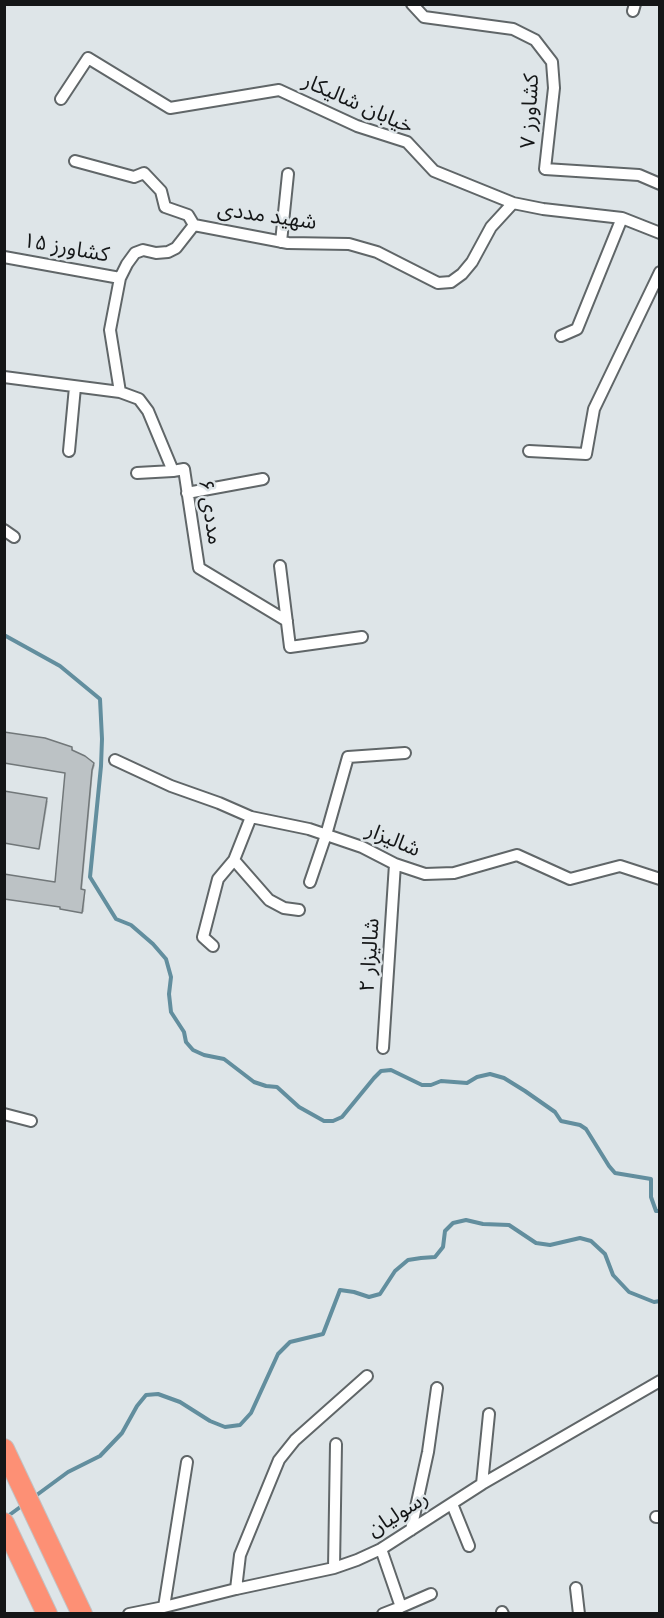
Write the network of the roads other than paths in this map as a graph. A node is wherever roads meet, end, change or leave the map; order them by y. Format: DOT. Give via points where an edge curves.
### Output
graph roads {
  1 [pos="412,4"];
  2 [pos="61,99"];
  3 [pos="75,161"];
  4 [pos="288,174"];
  5 [pos="660,184"];
  6 [pos="513,203"];
  7 [pos="622,218"];
  8 [pos="194,225"];
  9 [pos="660,233"];
  10 [pos="281,242"];
  11 [pos="4,256"];
  12 [pos="660,272"];
  13 [pos="120,278"];
  14 [pos="561,336"];
  15 [pos="4,377"];
  16 [pos="75,387"];
  17 [pos="120,392"];
  18 [pos="69,451"];
  19 [pos="528,451"];
  20 [pos="173,471"];
  21 [pos="137,473"];
  22 [pos="262,479"];
  23 [pos="187,492"];
  24 [pos="280,566"];
  25 [pos="287,621"];
  26 [pos="362,637"];
  27 [pos="405,753"];
  28 [pos="115,760"];
  29 [pos="251,817"];
  30 [pos="326,835"];
  31 [pos="234,860"];
  32 [pos="395,864"];
  33 [pos="660,879"];
  34 [pos="310,882"];
  35 [pos="299,910"];
  36 [pos="213,946"];
  37 [pos="383,1048"];
  38 [pos="4,1114"];
  39 [pos="31,1122"];
  40 [pos="367,1376"];
  41 [pos="660,1381"];
  42 [pos="437,1388"];
  43 [pos="489,1414"];
  44 [pos="336,1444"];
  45 [pos="4,1449"];
  46 [pos="187,1462"];
  47 [pos="482,1484"];
  48 [pos="452,1504"];
  49 [pos="8,1530"];
  50 [pos="411,1530"];
  51 [pos="469,1546"];
  52 [pos="381,1549"];
  53 [pos="334,1568"];
  54 [pos="576,1588"];
  55 [pos="236,1589"];
  56 [pos="431,1594"];
  57 [pos="164,1607"];
  58 [pos="401,1608"];
  59 [pos="47,1614"];
  60 [pos="82,1614"];
  61 [pos="129,1614"];
  62 [pos="383,1614"];
  63 [pos="579,1614"];
  1 -- 5 [label="street, کشاورز ۷" via="424,17 513,29 535,40 552,62 554,88 545,169 639,175"];
  2 -- 6 [label="street, خیابان شالیکار" via="88,58 170,108 279,90 357,126 407,142 434,171"];
  3 -- 8 [label="street" via="134,177 144,173 161,191 165,207 188,215"];
  4 -- 10 [label="street"];
  6 -- 7 [label="street, خیابان شالیکار"];
  6 -- 10 [label="street, شهید مددی" via="491,227 472,262 451,282 438,283 377,252 348,244"];
  7 -- 9 [label="street, خیابان شالیکار"];
  7 -- 14 [label="street" via="578,329"];
  8 -- 10 [label="street, شهید مددی"];
  8 -- 13 [label="street, شهید مددی" via="168,252 135,253"];
  11 -- 13 [label="street, کشاورز ۱۵"];
  12 -- 19 [label="street" via="594,409 586,454"];
  13 -- 17 [label="street, شهید مددی" via="110,330"];
  15 -- 16 [label="street"];
  16 -- 17 [label="street"];
  16 -- 18 [label="street"];
  17 -- 20 [label="street, مددی ۶" via="140,399"];
  20 -- 21 [label="street"];
  20 -- 23 [label="street, مددی ۶" via="184,470"];
  22 -- 23 [label="street"];
  23 -- 25 [label="street, مددی ۶" via="199,568"];
  24 -- 25 [label="street"];
  25 -- 26 [label="street" via="290,647"];
  27 -- 30 [label="street" via="348,757"];
  28 -- 29 [label="street, شالیزار"];
  29 -- 30 [label="street, شالیزار"];
  29 -- 31 [label="street"];
  30 -- 32 [label="street, شالیزار"];
  30 -- 34 [label="street"];
  31 -- 35 [label="street" via="269,900"];
  31 -- 36 [label="street" via="218,879 203,937"];
  32 -- 33 [label="street, شالیزار" via="425,874 454,873 517,855 570,879 620,866"];
  32 -- 37 [label="street, شالیزار ۲"];
  38 -- 39 [label="street"];
  40 -- 55 [label="street" via="295,1440 279,1460 240,1555"];
  41 -- 47 [label="street, رسولیان"];
  42 -- 50 [label="street"];
  43 -- 47 [label="street"];
  44 -- 53 [label="street"];
  45 -- 60 [label="highway"];
  46 -- 57 [label="street"];
  47 -- 48 [label="street, رسولیان"];
  48 -- 50 [label="street, رسولیان"];
  48 -- 51 [label="street"];
  49 -- 59 [label="highway"];
  50 -- 52 [label="street, رسولیان"];
  52 -- 53 [label="street, رسولیان"];
  52 -- 58 [label="street"];
  53 -- 55 [label="street, رسولیان"];
  54 -- 63 [label="street"];
  55 -- 57 [label="street, رسولیان"];
  56 -- 58 [label="street"];
  57 -- 61 [label="street, رسولیان"];
  58 -- 62 [label="street"];
}
